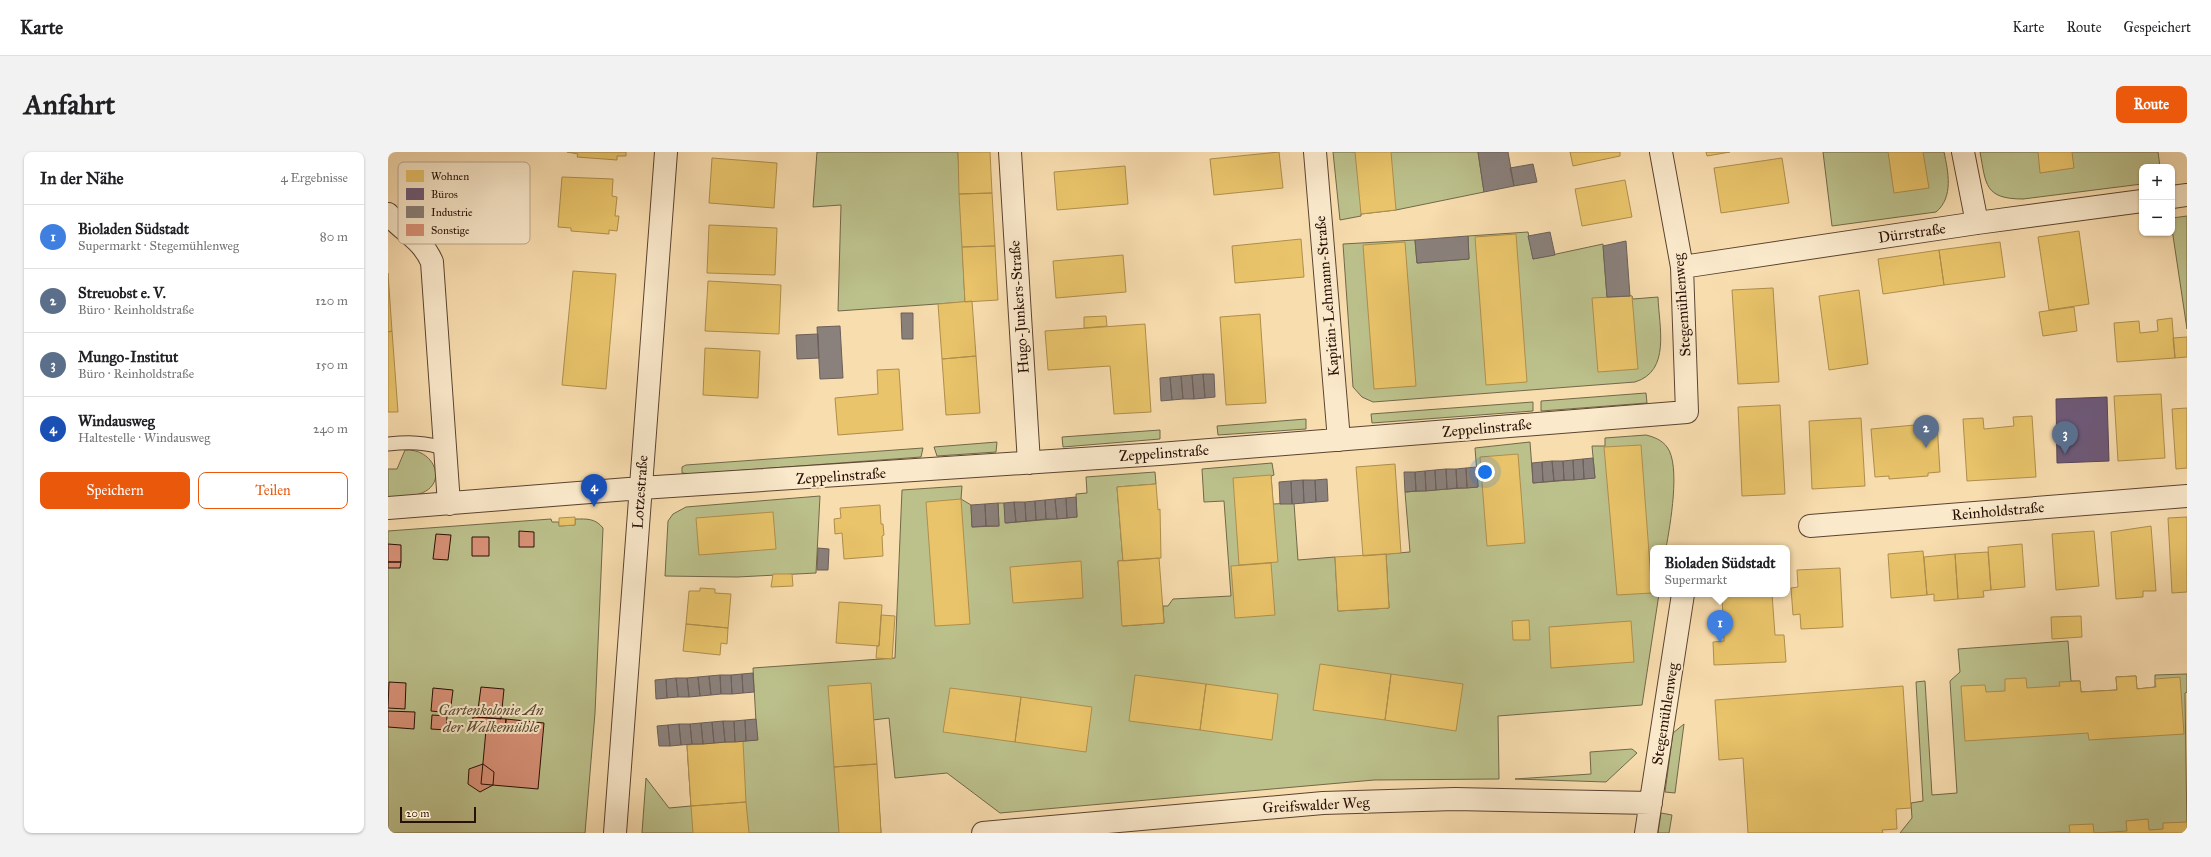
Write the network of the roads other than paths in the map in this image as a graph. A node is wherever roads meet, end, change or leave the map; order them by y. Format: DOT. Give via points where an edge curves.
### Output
graph roads {
  1 [pos="666,152"];
  2 [pos="1010,152"];
  3 [pos="1315,152"];
  4 [pos="1660,152"];
  5 [pos="1963,152"];
  6 [pos="2187,195"];
  7 [pos="2175,197"];
  8 [pos="2139,201"];
  9 [pos="388,214"];
  10 [pos="398,223"];
  11 [pos="1977,223"];
  12 [pos="422,244"];
  13 [pos="1682,267"];
  14 [pos="1687,412"];
  15 [pos="1339,440"];
  16 [pos="388,444"];
  17 [pos="446,449"];
  18 [pos="1029,463"];
  19 [pos="641,488"];
  20 [pos="2187,496"];
  21 [pos="449,504"];
  22 [pos="388,508"];
  23 [pos="1810,526"];
  24 [pos="1683,597"];
  25 [pos="1651,802"];
  26 [pos="614,833"];
  27 [pos="983,833"];
  28 [pos="1646,833"];
  1 -- 19 [label="street, Lotzestraße"];
  2 -- 18 [label="street, Hugo-Junkers-Straße"];
  3 -- 15 [label="street, Kapitän-Lehmann-Straße"];
  4 -- 13 [label="street, Stegemühlenweg"];
  5 -- 11 [label="street"];
  6 -- 7 [label="street"];
  8 -- 11 [label="street, Dürrstraße"];
  9 -- 10 [label="street"];
  11 -- 13 [label="street, Dürrstraße"];
  12 -- 17 [label="street" via="432,262"];
  13 -- 14 [label="street, Stegemühlenweg"];
  14 -- 15 [label="street, Zeppelinstraße"];
  15 -- 18 [label="street, Zeppelinstraße"];
  16 -- 17 [label="lane" via="414,442"];
  17 -- 21 [label="street"];
  18 -- 19 [label="street, Zeppelinstraße"];
  19 -- 21 [label="street, Zeppelinstraße"];
  19 -- 26 [label="street, Lotzestraße"];
  20 -- 23 [label="street, Reinholdstraße"];
  21 -- 22 [label="street, Zeppelinstraße"];
  24 -- 25 [label="street, Stegemühlenweg"];
  25 -- 27 [label="street, Greifswalder Weg" via="1455,799 1323,803"];
  25 -- 28 [label="street, Stegemühlenweg"];
}
